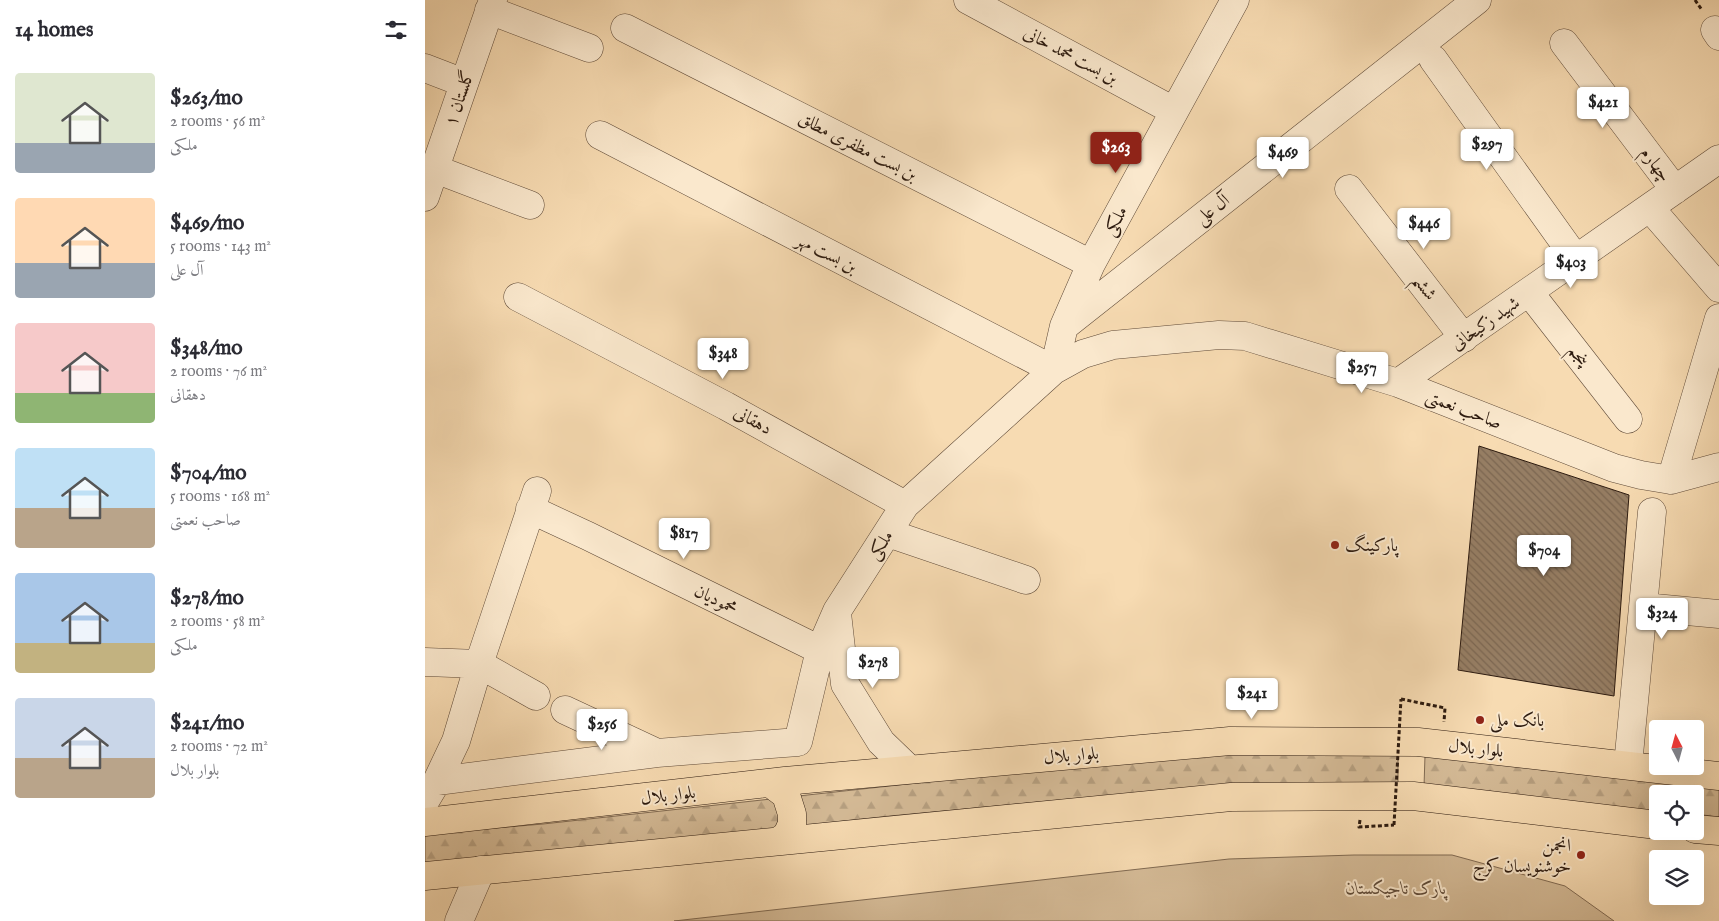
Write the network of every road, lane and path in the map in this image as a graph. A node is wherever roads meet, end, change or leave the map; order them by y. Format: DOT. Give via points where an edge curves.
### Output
graph roads {
  1 [pos="969,0"];
  2 [pos="1235,0"];
  3 [pos="1477,0"];
  4 [pos="491,5"];
  5 [pos="625,28"];
  6 [pos="1564,43"];
  7 [pos="589,48"];
  8 [pos="1433,59"];
  9 [pos="425,68"];
  10 [pos="464,84"];
  11 [pos="1174,111"];
  12 [pos="600,135"];
  13 [pos="1719,159"];
  14 [pos="435,169"];
  15 [pos="1349,189"];
  16 [pos="1675,190"];
  17 [pos="425,196"];
  18 [pos="530,205"];
  19 [pos="1650,208"];
  20 [pos="1576,259"];
  21 [pos="1091,264"];
  22 [pos="1719,288"];
  23 [pos="1529,292"];
  24 [pos="518,297"];
  25 [pos="1719,318"];
  26 [pos="1064,326"];
  27 [pos="1463,338"];
  28 [pos="1046,376"];
  29 [pos="1398,383"];
  30 [pos="1628,419"];
  31 [pos="1719,467"];
  32 [pos="1671,480"];
  33 [pos="905,505"];
  34 [pos="1652,512"];
  35 [pos="888,533"];
  36 [pos="1026,580"];
  37 [pos="1644,607"];
  38 [pos="837,611"];
  39 [pos="1719,614"];
  40 [pos="820,650"];
  41 [pos="425,662"];
  42 [pos="479,664"];
  43 [pos="536,696"];
  44 [pos="1445,708"];
  45 [pos="565,710"];
  46 [pos="657,753"];
  47 [pos="1628,765"];
  48 [pos="909,769"];
  49 [pos="1719,776"];
  50 [pos="770,783"];
  51 [pos="429,794"];
  52 [pos="438,821"];
  53 [pos="1649,824"];
  54 [pos="1359,827"];
  55 [pos="1704,830"];
  56 [pos="1719,832"];
  57 [pos="779,841"];
  58 [pos="481,870"];
  59 [pos="425,876"];
  60 [pos="459,921"];
  1 -- 11 [label="street, بن بست محمد خانی"];
  2 -- 11 [label="street, ملکی"];
  3 -- 26 [label="street, آل علی"];
  4 -- 7 [label="street"];
  4 -- 10 [label="street, گلستان ۱"];
  5 -- 21 [label="street, بن بست مظفری مطلق"];
  6 -- 16 [label="street, چهارم"];
  8 -- 20 [label="street"];
  9 -- 10 [label="street"];
  10 -- 14 [label="street, گلستان ۱"];
  11 -- 21 [label="street, ملکی"];
  12 -- 28 [label="street, بن بست مهر"];
  13 -- 16 [label="street, شهید زکیخانی"];
  14 -- 17 [label="street, گلستان ۱"];
  14 -- 18 [label="street"];
  15 -- 27 [label="street, ششم"];
  16 -- 19 [label="street, شهید زکیخانی"];
  19 -- 20 [label="street, شهید زکیخانی"];
  19 -- 22 [label="street, چهارم"];
  20 -- 23 [label="street, شهید زکیخانی"];
  21 -- 26 [label="street, ملکی"];
  23 -- 27 [label="street, شهید زکیخانی"];
  23 -- 30 [label="street, پنجم"];
  24 -- 33 [label="street, دهقانی"];
  25 -- 32 [label="street"];
  26 -- 28 [label="street, ملکی"];
  27 -- 29 [label="street, شهید زکیخانی"];
  28 -- 29 [label="street, صاحب نعمتی" via="1083,354 1113,345 1219,335 1245,336"];
  28 -- 33 [label="street, ملکی"];
  29 -- 32 [label="street, صاحب نعمتی" via="1614,468"];
  31 -- 32 [label="street"];
  33 -- 35 [label="street, ملکی"];
  34 -- 37 [label="street"];
  35 -- 36 [label="street"];
  35 -- 38 [label="street, ملکی"];
  37 -- 39 [label="street"];
  37 -- 47 [label="street"];
  38 -- 40 [label="street, ملکی"];
  38 -- 48 [label="street" via="845,684 881,742"];
  40 -- 42 [label="street, محمودیان" via="588,536 533,500"];
  40 -- 46 [label="street, ملکی" via="798,742"];
  41 -- 42 [label="street"];
  42 -- 43 [label="street"];
  42 -- 51 [label="street, محمودیان" via="456,742"];
  44 -- 54 [label="path, bridge" via="1401,699 1394,825"];
  45 -- 46 [label="street"];
  46 -- 51 [label="street"];
  47 -- 48 [label="main road, بلوار بلال" via="1418,742 1230,741"];
  47 -- 49 [label="main road, بلوار بلال"];
  48 -- 50 [label="main road, بلوار بلال"];
  50 -- 52 [label="main road, بلوار بلال"];
  50 -- 57 [label="main road" via="786,795 792,814 787,835"];
  51 -- 52 [label="street"];
  53 -- 57 [label="main road" via="1413,796 1231,797"];
  55 -- 56 [label="main road"];
  57 -- 58 [label="main road"];
  58 -- 59 [label="main road"];
  58 -- 60 [label="street"];
}
